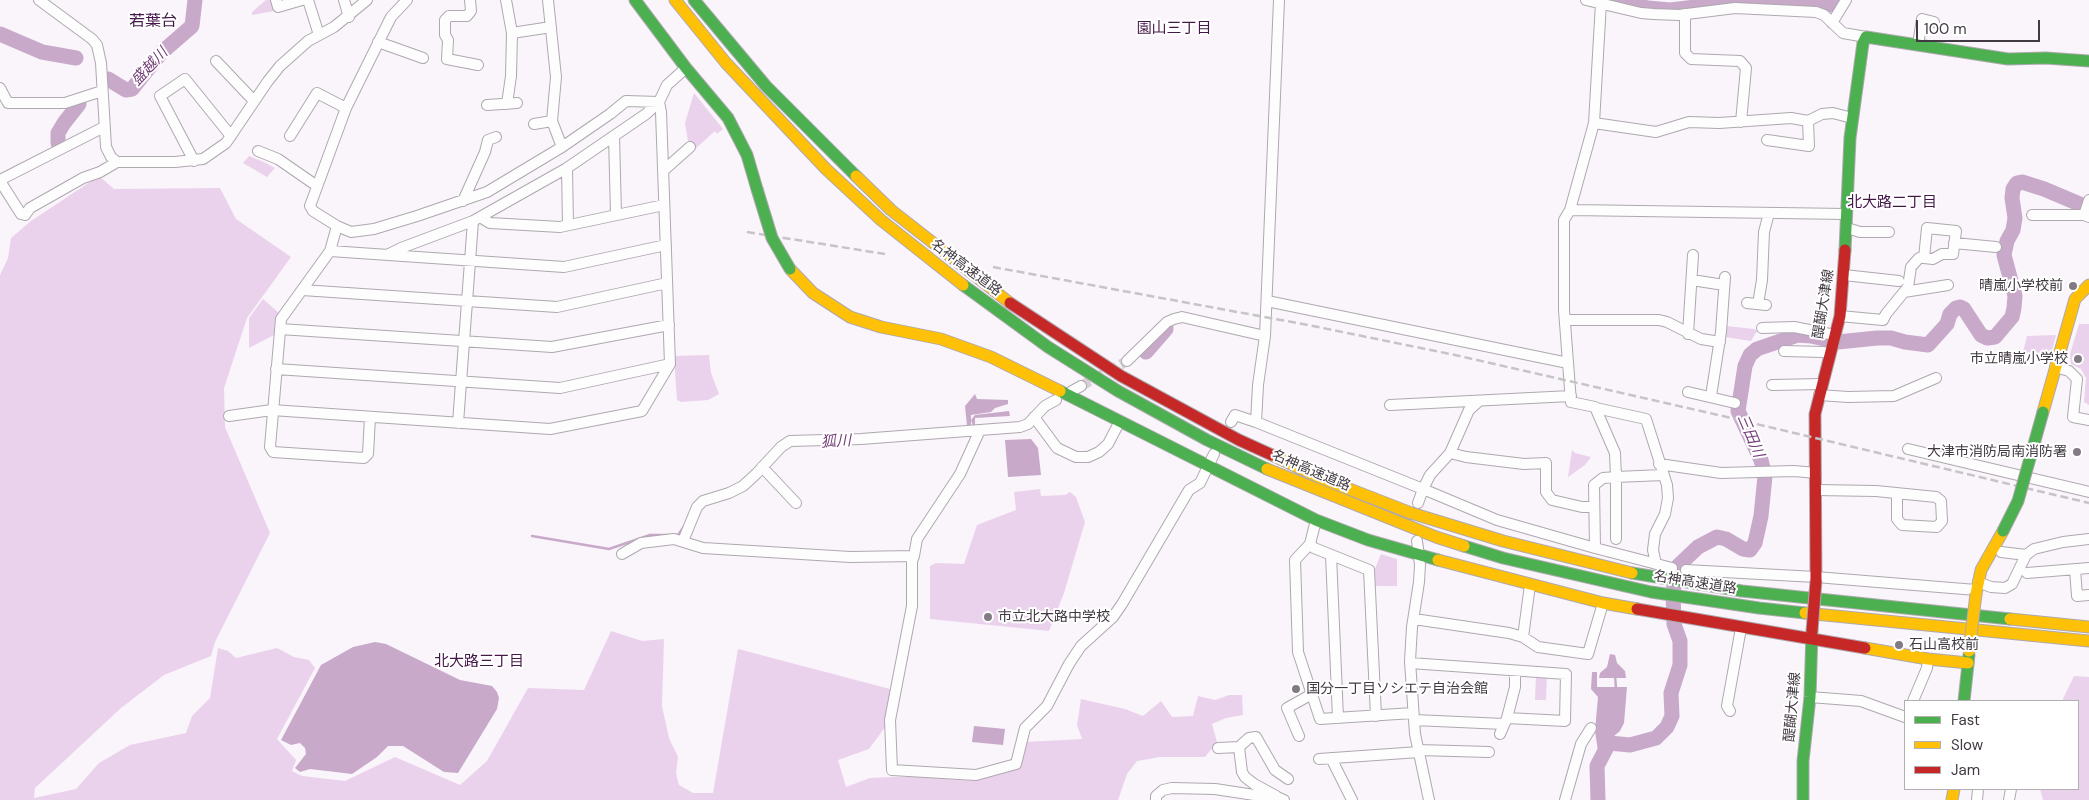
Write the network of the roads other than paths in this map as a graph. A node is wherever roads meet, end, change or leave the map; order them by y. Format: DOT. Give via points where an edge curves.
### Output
graph roads {
  1 [pos="39,0"];
  2 [pos="276,0"];
  3 [pos="302,0"];
  4 [pos="308,0"];
  5 [pos="344,0"];
  6 [pos="368,0"];
  7 [pos="407,0"];
  8 [pos="470,0"];
  9 [pos="506,0"];
  10 [pos="548,0"];
  11 [pos="635,0"];
  12 [pos="675,0"];
  13 [pos="694,0"];
  14 [pos="1279,0"];
  15 [pos="1586,0"];
  16 [pos="1846,0"];
  17 [pos="1600,4"];
  18 [pos="1685,14"];
  19 [pos="349,17"];
  20 [pos="1934,22"];
  21 [pos="1832,23"];
  22 [pos="551,26"];
  23 [pos="512,33"];
  24 [pos="319,35"];
  25 [pos="1866,37"];
  26 [pos="378,42"];
  27 [pos="1918,45"];
  28 [pos="423,58"];
  29 [pos="216,61"];
  30 [pos="2089,61"];
  31 [pos="478,65"];
  32 [pos="686,68"];
  33 [pos="0,88"];
  34 [pos="102,91"];
  35 [pos="254,101"];
  36 [pos="659,102"];
  37 [pos="487,105"];
  38 [pos="346,108"];
  39 [pos="1852,118"];
  40 [pos="552,121"];
  41 [pos="1808,121"];
  42 [pos="1740,122"];
  43 [pos="1594,123"];
  44 [pos="534,124"];
  45 [pos="104,127"];
  46 [pos="231,136"];
  47 [pos="290,136"];
  48 [pos="614,136"];
  49 [pos="496,137"];
  50 [pos="1767,140"];
  51 [pos="562,146"];
  52 [pos="690,146"];
  53 [pos="258,151"];
  54 [pos="194,161"];
  55 [pos="118,162"];
  56 [pos="567,168"];
  57 [pos="663,171"];
  58 [pos="0,181"];
  59 [pos="318,186"];
  60 [pos="463,201"];
  61 [pos="664,205"];
  62 [pos="2087,209"];
  63 [pos="1570,210"];
  64 [pos="1769,213"];
  65 [pos="616,214"];
  66 [pos="1847,214"];
  67 [pos="2032,215"];
  68 [pos="476,219"];
  69 [pos="568,225"];
  70 [pos="337,226"];
  71 [pos="1846,228"];
  72 [pos="1889,232"];
  73 [pos="1954,244"];
  74 [pos="666,245"];
  75 [pos="1996,247"];
  76 [pos="330,251"];
  77 [pos="387,255"];
  78 [pos="1693,255"];
  79 [pos="1924,258"];
  80 [pos="470,260"];
  81 [pos="1844,275"];
  82 [pos="1692,280"];
  83 [pos="1892,282"];
  84 [pos="667,283"];
  85 [pos="1948,285"];
  86 [pos="2089,285"];
  87 [pos="302,290"];
  88 [pos="1904,292"];
  89 [pos="467,301"];
  90 [pos="1267,301"];
  91 [pos="1746,303"];
  92 [pos="1840,316"];
  93 [pos="1565,320"];
  94 [pos="669,325"];
  95 [pos="1762,328"];
  96 [pos="280,329"];
  97 [pos="1688,334"];
  98 [pos="1265,336"];
  99 [pos="464,341"];
  100 [pos="1720,342"];
  101 [pos="1833,343"];
  102 [pos="1784,351"];
  103 [pos="1127,361"];
  104 [pos="1568,363"];
  105 [pos="670,364"];
  106 [pos="2055,367"];
  107 [pos="276,368"];
  108 [pos="1936,378"];
  109 [pos="462,381"];
  110 [pos="1772,385"];
  111 [pos="1821,390"];
  112 [pos="1688,392"];
  113 [pos="1571,396"];
  114 [pos="1711,396"];
  115 [pos="1056,400"];
  116 [pos="1478,402"];
  117 [pos="1735,403"];
  118 [pos="1390,405"];
  119 [pos="1596,408"];
  120 [pos="272,410"];
  121 [pos="229,416"];
  122 [pos="370,417"];
  123 [pos="1034,417"];
  124 [pos="2089,420"];
  125 [pos="1120,421"];
  126 [pos="1231,422"];
  127 [pos="1256,422"];
  128 [pos="458,423"];
  129 [pos="980,430"];
  130 [pos="1908,449"];
  131 [pos="1450,453"];
  132 [pos="1214,454"];
  133 [pos="1659,464"];
  134 [pos="1208,466"];
  135 [pos="762,468"];
  136 [pos="1816,473"];
  137 [pos="1663,475"];
  138 [pos="1616,476"];
  139 [pos="1423,489"];
  140 [pos="1816,490"];
  141 [pos="2089,492"];
  142 [pos="1897,494"];
  143 [pos="1418,503"];
  144 [pos="796,504"];
  145 [pos="1594,508"];
  146 [pos="1316,520"];
  147 [pos="1616,539"];
  148 [pos="2089,539"];
  149 [pos="683,541"];
  150 [pos="1417,541"];
  151 [pos="1310,544"];
  152 [pos="1595,548"];
  153 [pos="2002,552"];
  154 [pos="622,554"];
  155 [pos="1330,555"];
  156 [pos="2026,555"];
  157 [pos="914,556"];
  158 [pos="1419,556"];
  159 [pos="1656,564"];
  160 [pos="1672,568"];
  161 [pos="2089,568"];
  162 [pos="2076,569"];
  163 [pos="1686,570"];
  164 [pos="2027,573"];
  165 [pos="1816,579"];
  166 [pos="1530,585"];
  167 [pos="1977,589"];
  168 [pos="2089,595"];
  169 [pos="1603,603"];
  170 [pos="1414,619"];
  171 [pos="2089,627"];
  172 [pos="1742,628"];
  173 [pos="1812,635"];
  174 [pos="1523,637"];
  175 [pos="2089,641"];
  176 [pos="1969,657"];
  177 [pos="1928,659"];
  178 [pos="1410,663"];
  179 [pos="1515,670"];
  180 [pos="1312,694"];
  181 [pos="1810,697"];
  182 [pos="1914,700"];
  183 [pos="1964,700"];
  184 [pos="1730,711"];
  185 [pos="1376,716"];
  186 [pos="1413,717"];
  187 [pos="1904,717"];
  188 [pos="1338,718"];
  189 [pos="1503,725"];
  190 [pos="1591,728"];
  191 [pos="1299,736"];
  192 [pos="1239,747"];
  193 [pos="1218,748"];
  194 [pos="1419,751"];
  195 [pos="1489,752"];
  196 [pos="1331,758"];
  197 [pos="1319,759"];
  198 [pos="1288,779"];
  199 [pos="1203,789"];
  200 [pos="1251,797"];
  201 [pos="1281,798"];
  202 [pos="1156,800"];
  203 [pos="1203,800"];
  204 [pos="1352,800"];
  205 [pos="1429,800"];
  206 [pos="1565,800"];
  207 [pos="1803,800"];
  1 -- 34 [label="street" via="97,45"];
  2 -- 3 [label="street" via="278,7"];
  4 -- 24 [label="street"];
  5 -- 19 [label="street"];
  6 -- 19 [label="street"];
  7 -- 26 [label="street" via="391,17"];
  8 -- 31 [label="street" via="471,11 467,16 448,16 445,20 447,59"];
  9 -- 23 [label="street"];
  10 -- 22 [label="street"];
  11 -- 32 [label="main road"];
  12 -- 175 [label="main road, 名神高速道路" via="773,114 881,220 1048,347 1118,391 1277,474 1426,533 1504,558 1590,579 1663,594 1822,615"];
  13 -- 171 [label="main road, 名神高速道路" via="766,86 823,145 890,210 998,295 1121,376 1239,440 1321,478 1503,542 1666,580 1742,591"];
  14 -- 90 [label="street"];
  15 -- 17 [label="street"];
  16 -- 21 [label="street"];
  17 -- 18 [label="street" via="1641,14"];
  17 -- 43 [label="street"];
  18 -- 21 [label="street" via="1735,8 1783,9 1816,12"];
  18 -- 42 [label="street" via="1685,53 1691,59 1740,61 1746,68"];
  19 -- 24 [label="street"];
  20 -- 27 [label="street" via="1922,19"];
  21 -- 25 [label="street" via="1843,33"];
  22 -- 23 [label="street"];
  22 -- 40 [label="street" via="556,77"];
  23 -- 37 [label="street" via="512,103"];
  24 -- 35 [label="street" via="280,66"];
  25 -- 27 [label="main road"];
  25 -- 39 [label="main road, 醍醐大津線"];
  26 -- 28 [label="street"];
  26 -- 38 [label="street"];
  27 -- 30 [label="main road" via="2008,59"];
  29 -- 35 [label="street"];
  32 -- 36 [label="street" via="667,85"];
  32 -- 125 [label="main road, bridge" via="728,118 747,155 772,238 790,269 818,298 850,317 941,339 979,352"];
  33 -- 34 [label="street" via="8,103 65,103"];
  34 -- 45 [label="street"];
  35 -- 46 [label="street"];
  36 -- 48 [label="street"];
  36 -- 51 [label="street" via="626,101"];
  36 -- 57 [label="street"];
  38 -- 47 [label="street" via="318,93"];
  38 -- 59 [label="street"];
  39 -- 41 [label="street" via="1828,113"];
  39 -- 66 [label="main road, 醍醐大津線"];
  40 -- 44 [label="street"];
  40 -- 51 [label="street"];
  41 -- 42 [label="street" via="1791,118"];
  41 -- 50 [label="street" via="1809,146"];
  42 -- 43 [label="street" via="1689,122 1656,132"];
  43 -- 63 [label="street"];
  45 -- 55 [label="street" via="106,147"];
  45 -- 58 [label="street"];
  46 -- 54 [label="street" via="213,153"];
  46 -- 54 [label="street" via="185,79 160,96"];
  48 -- 56 [label="street"];
  48 -- 65 [label="street"];
  49 -- 60 [label="street" via="488,140"];
  51 -- 60 [label="street" via="487,192"];
  52 -- 57 [label="street"];
  53 -- 59 [label="street" via="278,159"];
  54 -- 55 [label="street"];
  55 -- 58 [label="street" via="30,208 25,216"];
  56 -- 68 [label="street"];
  56 -- 69 [label="street"];
  57 -- 61 [label="street"];
  59 -- 70 [label="street" via="310,206"];
  60 -- 70 [label="street" via="374,230 351,232"];
  61 -- 65 [label="street"];
  61 -- 74 [label="street"];
  62 -- 67 [label="street"];
  63 -- 64 [label="street"];
  63 -- 93 [label="street" via="1564,220"];
  64 -- 66 [label="street"];
  64 -- 91 [label="street" via="1764,232 1762,304"];
  65 -- 69 [label="street"];
  66 -- 71 [label="main road, 醍醐大津線"];
  68 -- 69 [label="street" via="490,223"];
  68 -- 77 [label="street"];
  68 -- 80 [label="street"];
  70 -- 76 [label="street"];
  71 -- 72 [label="street" via="1860,232"];
  71 -- 81 [label="main road, 醍醐大津線"];
  73 -- 75 [label="street"];
  73 -- 79 [label="street" via="1953,254"];
  73 -- 79 [label="street" via="1956,231 1927,228"];
  74 -- 80 [label="street" via="564,267"];
  74 -- 84 [label="street"];
  76 -- 77 [label="street"];
  76 -- 87 [label="street"];
  77 -- 80 [label="street"];
  78 -- 82 [label="street"];
  79 -- 88 [label="street" via="1919,258 1911,267"];
  80 -- 89 [label="street"];
  81 -- 83 [label="street"];
  81 -- 92 [label="main road, 醍醐大津線"];
  82 -- 97 [label="street"];
  82 -- 100 [label="street" via="1725,281"];
  84 -- 89 [label="street" via="557,307"];
  84 -- 94 [label="street"];
  85 -- 88 [label="street"];
  86 -- 106 [label="main road" via="2072,308"];
  87 -- 89 [label="street"];
  87 -- 96 [label="street" via="281,319"];
  88 -- 92 [label="street" via="1883,320"];
  89 -- 99 [label="street"];
  90 -- 98 [label="street"];
  90 -- 104 [label="street"];
  92 -- 101 [label="main road, 醍醐大津線"];
  93 -- 97 [label="street" via="1659,320"];
  93 -- 104 [label="street"];
  94 -- 99 [label="street" via="552,347"];
  94 -- 105 [label="street"];
  95 -- 101 [label="street" via="1794,327"];
  96 -- 99 [label="street"];
  96 -- 107 [label="street"];
  97 -- 100 [label="street"];
  98 -- 103 [label="street" via="1182,317 1174,318"];
  98 -- 127 [label="street"];
  99 -- 109 [label="street"];
  100 -- 114 [label="street"];
  101 -- 102 [label="street" via="1824,352"];
  101 -- 111 [label="main road, 醍醐大津線"];
  104 -- 113 [label="street"];
  105 -- 109 [label="street" via="560,388"];
  105 -- 128 [label="street" via="642,410 550,429"];
  106 -- 124 [label="street" via="2069,371 2077,379 2073,417"];
  106 -- 167 [label="main road, bridge" via="2018,501 1985,560"];
  107 -- 109 [label="street"];
  107 -- 120 [label="street"];
  108 -- 111 [label="street" via="1894,396 1848,397"];
  109 -- 128 [label="street"];
  110 -- 111 [label="street"];
  111 -- 136 [label="main road, 醍醐大津線" via="1815,414"];
  112 -- 114 [label="street"];
  113 -- 116 [label="street"];
  113 -- 119 [label="street" via="1571,402"];
  114 -- 117 [label="street"];
  115 -- 123 [label="street"];
  116 -- 118 [label="street"];
  116 -- 131 [label="street" via="1469,410"];
  119 -- 133 [label="street" via="1646,419"];
  119 -- 138 [label="street" via="1615,453"];
  120 -- 121 [label="street"];
  120 -- 122 [label="street"];
  120 -- 122 [label="street" via="270,447 273,452 364,458 368,454"];
  122 -- 128 [label="street"];
  123 -- 125 [label="street" via="1057,448 1076,457 1088,456 1104,448"];
  123 -- 129 [label="street" via="1020,427"];
  125 -- 134 [label="main road"];
  126 -- 127 [label="street" via="1235,415"];
  127 -- 139 [label="street"];
  129 -- 135 [label="street" via="790,441"];
  129 -- 157 [label="street" via="960,474 917,539"];
  130 -- 141 [label="street"];
  131 -- 139 [label="street" via="1430,475"];
  131 -- 145 [label="street" via="1524,464 1546,462 1546,492 1552,500"];
  132 -- 134 [label="street"];
  133 -- 136 [label="street" via="1720,473"];
  133 -- 137 [label="street"];
  134 -- 146 [label="main road"];
  134 -- 157 [label="street" via="1200,483 1189,490 1113,617 1081,646 1047,706 1025,728 1016,764 976,775 892,770 890,720 912,606"];
  135 -- 144 [label="street"];
  135 -- 149 [label="street" via="743,486 704,501 697,507"];
  136 -- 140 [label="main road, 醍醐大津線"];
  137 -- 138 [label="street"];
  137 -- 159 [label="street" via="1668,498 1665,514 1655,534 1653,550"];
  138 -- 145 [label="street" via="1603,478 1594,484"];
  138 -- 147 [label="street"];
  139 -- 143 [label="street"];
  139 -- 152 [label="street" via="1497,520"];
  140 -- 142 [label="street"];
  140 -- 165 [label="main road, 醍醐大津線"];
  142 -- 142 [label="street" via="1936,497 1941,501 1942,521 1937,526 1902,525 1897,519"];
  145 -- 152 [label="street"];
  146 -- 151 [label="street"];
  146 -- 158 [label="main road"];
  148 -- 156 [label="street" via="2046,546"];
  149 -- 154 [label="street" via="651,541"];
  149 -- 157 [label="street" via="703,548 850,557"];
  150 -- 158 [label="street"];
  151 -- 155 [label="street"];
  151 -- 180 [label="street" via="1295,560 1298,652"];
  152 -- 159 [label="street"];
  153 -- 156 [label="street"];
  155 -- 185 [label="street" via="1369,570"];
  155 -- 188 [label="street"];
  156 -- 167 [label="street" via="2012,584 2005,588"];
  158 -- 166 [label="main road"];
  158 -- 170 [label="street"];
  159 -- 160 [label="street"];
  161 -- 162 [label="street"];
  162 -- 164 [label="street"];
  162 -- 168 [label="street" via="2077,596"];
  163 -- 165 [label="street"];
  165 -- 167 [label="street"];
  165 -- 173 [label="main road, 醍醐大津線, bridge"];
  166 -- 169 [label="main road"];
  166 -- 174 [label="street"];
  167 -- 176 [label="main road, bridge"];
  169 -- 172 [label="main road"];
  169 -- 174 [label="street" via="1588,654 1538,647"];
  170 -- 174 [label="street"];
  170 -- 178 [label="street"];
  172 -- 173 [label="main road"];
  172 -- 184 [label="street" via="1727,706"];
  173 -- 177 [label="main road"];
  173 -- 181 [label="main road, 醍醐大津線"];
  176 -- 177 [label="main road"];
  176 -- 183 [label="main road"];
  177 -- 182 [label="street"];
  178 -- 179 [label="street"];
  178 -- 186 [label="street"];
  179 -- 189 [label="street" via="1515,687"];
  179 -- 189 [label="street" via="1566,674 1565,721"];
  180 -- 188 [label="street" via="1320,719"];
  180 -- 191 [label="street" via="1287,708"];
  181 -- 187 [label="street" via="1862,701"];
  181 -- 207 [label="main road, 醍醐大津線" via="1803,761"];
  185 -- 186 [label="street"];
  185 -- 188 [label="street"];
  186 -- 189 [label="street"];
  186 -- 194 [label="street"];
  190 -- 206 [label="street" via="1581,744"];
  192 -- 193 [label="street"];
  192 -- 198 [label="street" via="1249,738 1256,737 1275,770"];
  192 -- 201 [label="street" via="1245,777"];
  194 -- 195 [label="street"];
  194 -- 196 [label="street"];
  194 -- 205 [label="street"];
  196 -- 197 [label="street"];
  196 -- 204 [label="street"];
  199 -- 200 [label="street"];
  199 -- 202 [label="street" via="1163,790"];
  199 -- 203 [label="street"];
  200 -- 201 [label="street"];
}
